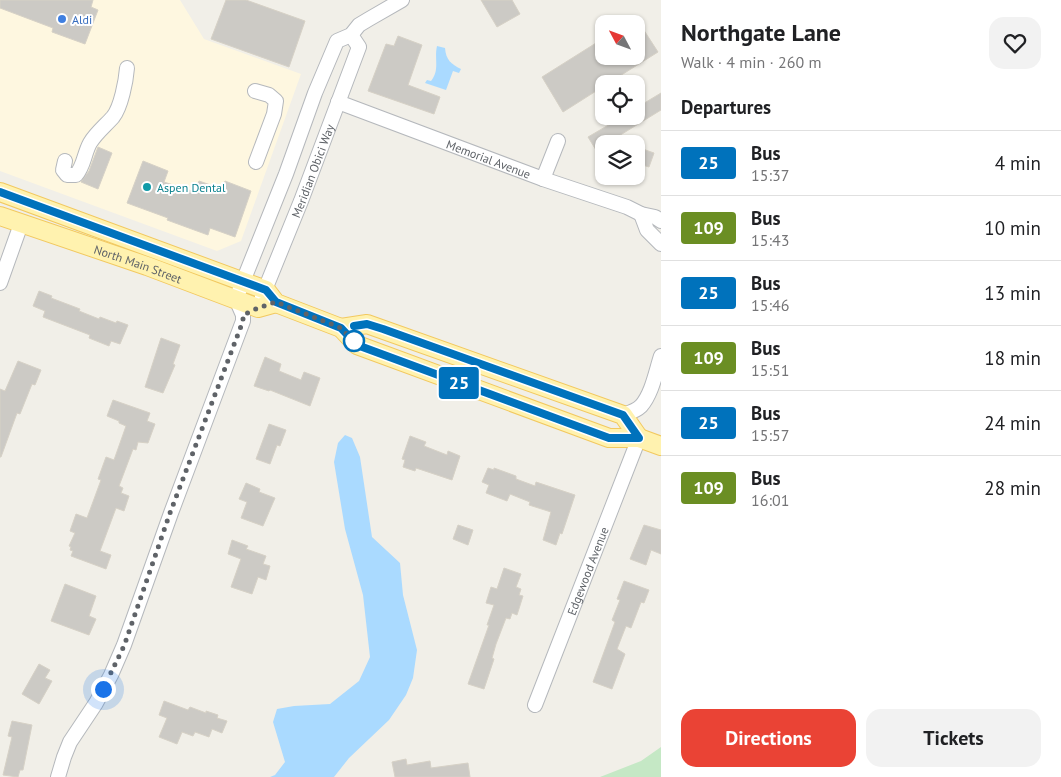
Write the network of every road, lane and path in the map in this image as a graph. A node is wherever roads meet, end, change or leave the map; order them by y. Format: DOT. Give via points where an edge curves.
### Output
graph roads {
  1 [pos="402,0"];
  2 [pos="351,35"];
  3 [pos="127,68"];
  4 [pos="255,92"];
  5 [pos="338,102"];
  6 [pos="558,142"];
  7 [pos="65,161"];
  8 [pos="256,162"];
  9 [pos="543,179"];
  10 [pos="0,192"];
  11 [pos="641,214"];
  12 [pos="0,216"];
  13 [pos="661,221"];
  14 [pos="21,224"];
  15 [pos="661,244"];
  16 [pos="243,281"];
  17 [pos="0,284"];
  18 [pos="271,296"];
  19 [pos="236,299"];
  20 [pos="251,312"];
  21 [pos="341,328"];
  22 [pos="661,356"];
  23 [pos="623,415"];
  24 [pos="639,438"];
  25 [pos="661,446"];
  26 [pos="535,705"];
  27 [pos="58,777"];
  1 -- 2 [label="street, Meridian Obici Way" via="359,25"];
  2 -- 5 [label="street, Meridian Obici Way" via="359,47"];
  2 -- 16 [label="street, Meridian Obici Way" via="337,41"];
  3 -- 7 [label="street" via="114,115 90,144 76,175 67,175 63,170"];
  4 -- 8 [label="street" via="269,94 276,102"];
  5 -- 9 [label="street, Memorial Avenue"];
  5 -- 18 [label="street, Meridian Obici Way" via="301,201"];
  6 -- 9 [label="street"];
  9 -- 11 [label="street, Memorial Avenue"];
  10 -- 16 [label="main road, North Main Street"];
  11 -- 13 [label="street, Memorial Avenue"];
  11 -- 15 [label="street" via="647,230"];
  12 -- 14 [label="main road, North Main Street"];
  14 -- 17 [label="street"];
  14 -- 19 [label="main road, North Main Street"];
  16 -- 18 [label="main road, North Main Street"];
  16 -- 19 [label="street, Meridian Obici Way"];
  18 -- 20 [label="main road"];
  18 -- 21 [label="main road, North Main Street"];
  19 -- 20 [label="main road, North Main Street"];
  20 -- 27 [label="street" via="243,321 170,513 124,646 107,682 70,742"];
  21 -- 23 [label="main road" via="367,324"];
  21 -- 24 [label="main road, North Main Street" via="357,345 519,405 609,438"];
  22 -- 23 [label="street" via="642,405"];
  23 -- 24 [label="main road"];
  24 -- 25 [label="main road, North Main Street"];
  24 -- 26 [label="street, Edgewood Avenue"];
}
